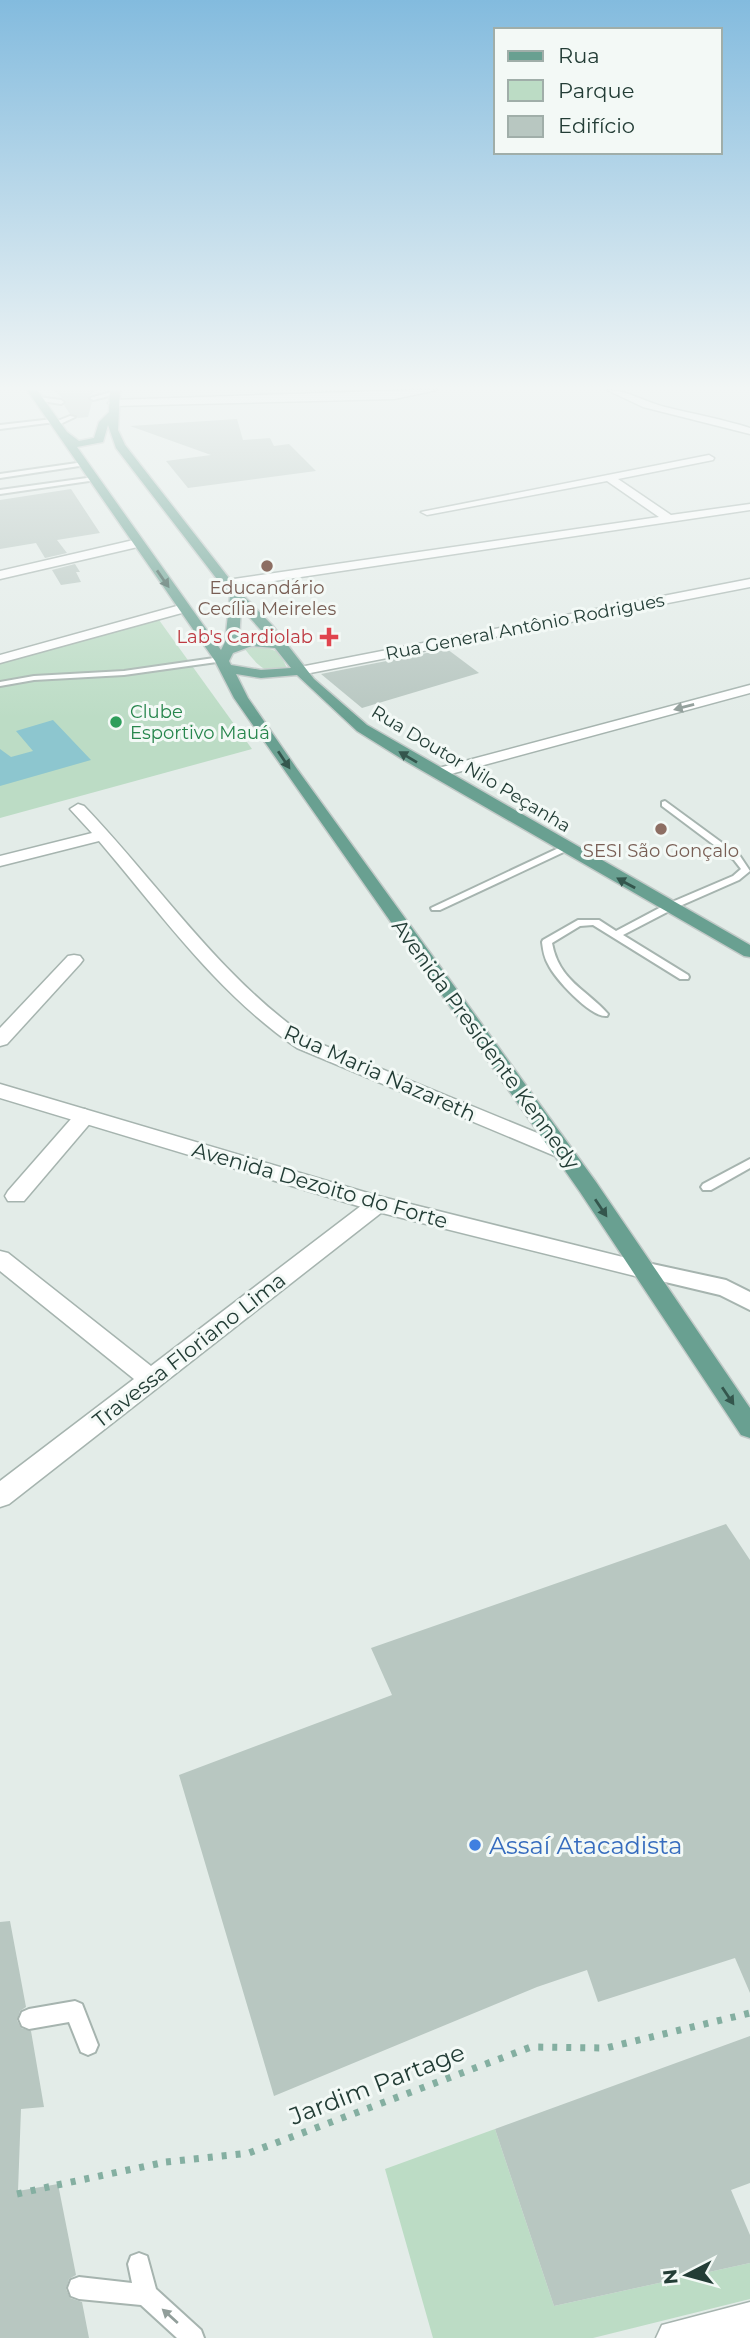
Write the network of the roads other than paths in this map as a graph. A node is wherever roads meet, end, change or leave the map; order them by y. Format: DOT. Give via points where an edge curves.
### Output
graph roads {
  1 [pos="108,499"];
  2 [pos="159,499"];
  3 [pos="494,499"];
  4 [pos="641,499"];
  5 [pos="750,507"];
  6 [pos="427,512"];
  7 [pos="669,519"];
  8 [pos="138,543"];
  9 [pos="0,575"];
  10 [pos="748,586"];
  11 [pos="232,590"];
  12 [pos="184,608"];
  13 [pos="280,644"];
  14 [pos="0,659"];
  15 [pos="224,659"];
  16 [pos="305,676"];
  17 [pos="0,684"];
  18 [pos="750,689"];
  19 [pos="241,698"];
  20 [pos="436,773"];
  21 [pos="665,804"];
  22 [pos="78,809"];
  23 [pos="104,835"];
  24 [pos="565,848"];
  25 [pos="0,861"];
  26 [pos="669,907"];
  27 [pos="436,908"];
  28 [pos="618,934"];
  29 [pos="750,952"];
  30 [pos="74,960"];
  31 [pos="684,977"];
  32 [pos="603,1014"];
  33 [pos="0,1040"];
  34 [pos="0,1091"];
  35 [pos="85,1116"];
  36 [pos="562,1151"];
  37 [pos="750,1163"];
  38 [pos="707,1187"];
  39 [pos="16,1196"];
  40 [pos="378,1204"];
  41 [pos="0,1259"];
  42 [pos="643,1270"];
  43 [pos="750,1302"];
  44 [pos="150,1378"];
  45 [pos="750,1428"];
  46 [pos="0,1496"];
  47 [pos="29,2019"];
  48 [pos="88,2045"];
  49 [pos="139,2264"];
  50 [pos="79,2288"];
  51 [pos="146,2295"];
  52 [pos="750,2321"];
  53 [pos="193,2338"];
  54 [pos="676,2338"];
  1 -- 8 [label="main road, Avenida Presidente Kennedy"];
  2 -- 11 [label="main road, Rua Doutor Nilo Peçanha"];
  3 -- 6 [label="street"];
  4 -- 7 [label="street"];
  5 -- 7 [label="street"];
  7 -- 11 [label="street"];
  8 -- 9 [label="street"];
  8 -- 12 [label="main road, Avenida Presidente Kennedy, one-way"];
  10 -- 16 [label="street, Rua General Antônio Rodrigues"];
  11 -- 13 [label="main road, Rua Doutor Nilo Peçanha"];
  11 -- 15 [label="main road"];
  12 -- 14 [label="street"];
  12 -- 15 [label="main road, Avenida Presidente Kennedy"];
  13 -- 15 [label="main road" via="251,642"];
  13 -- 16 [label="main road, Rua Doutor Nilo Peçanha"];
  15 -- 16 [label="main road" via="261,674"];
  15 -- 17 [label="lane"];
  15 -- 19 [label="main road, Avenida Presidente Kennedy"];
  16 -- 19 [label="main road" via="262,682"];
  20 -- 16 [label="main road, Rua Doutor Nilo Peçanha, one-way" via="362,728"];
  18 -- 20 [label="street, one-way"];
  19 -- 36 [label="main road, Avenida Presidente Kennedy, one-way"];
  20 -- 24 [label="main road, Rua Doutor Nilo Peçanha"];
  21 -- 26 [label="lane" via="737,858 746,870"];
  22 -- 23 [label="street, Rua Maria Nazareth"];
  23 -- 25 [label="street"];
  23 -- 36 [label="street, Rua Maria Nazareth" via="236,991 272,1025 316,1050"];
  26 -- 24 [label="main road, Rua Doutor Nilo Peçanha, one-way"];
  24 -- 27 [label="lane"];
  26 -- 28 [label="lane"];
  26 -- 29 [label="main road, Rua Doutor Nilo Peçanha"];
  28 -- 31 [label="lane"];
  28 -- 32 [label="lane" via="595,922 578,923 547,942 548,959 558,974"];
  30 -- 33 [label="street"];
  34 -- 35 [label="street, Avenida Dezoito do Forte"];
  35 -- 39 [label="street"];
  35 -- 40 [label="street, Avenida Dezoito do Forte"];
  36 -- 42 [label="main road, Avenida Presidente Kennedy, one-way"];
  37 -- 38 [label="lane"];
  40 -- 42 [label="street, Avenida Dezoito do Forte"];
  40 -- 44 [label="street, Travessa Floriano Lima"];
  41 -- 44 [label="street"];
  42 -- 43 [label="street" via="726,1288"];
  42 -- 45 [label="main road, Avenida Presidente Kennedy, one-way"];
  44 -- 46 [label="street, Travessa Floriano Lima"];
  47 -- 48 [label="lane" via="75,2011"];
  49 -- 51 [label="lane"];
  50 -- 51 [label="lane"];
  53 -- 51 [label="lane, one-way"];
  52 -- 54 [label="street"];
}
